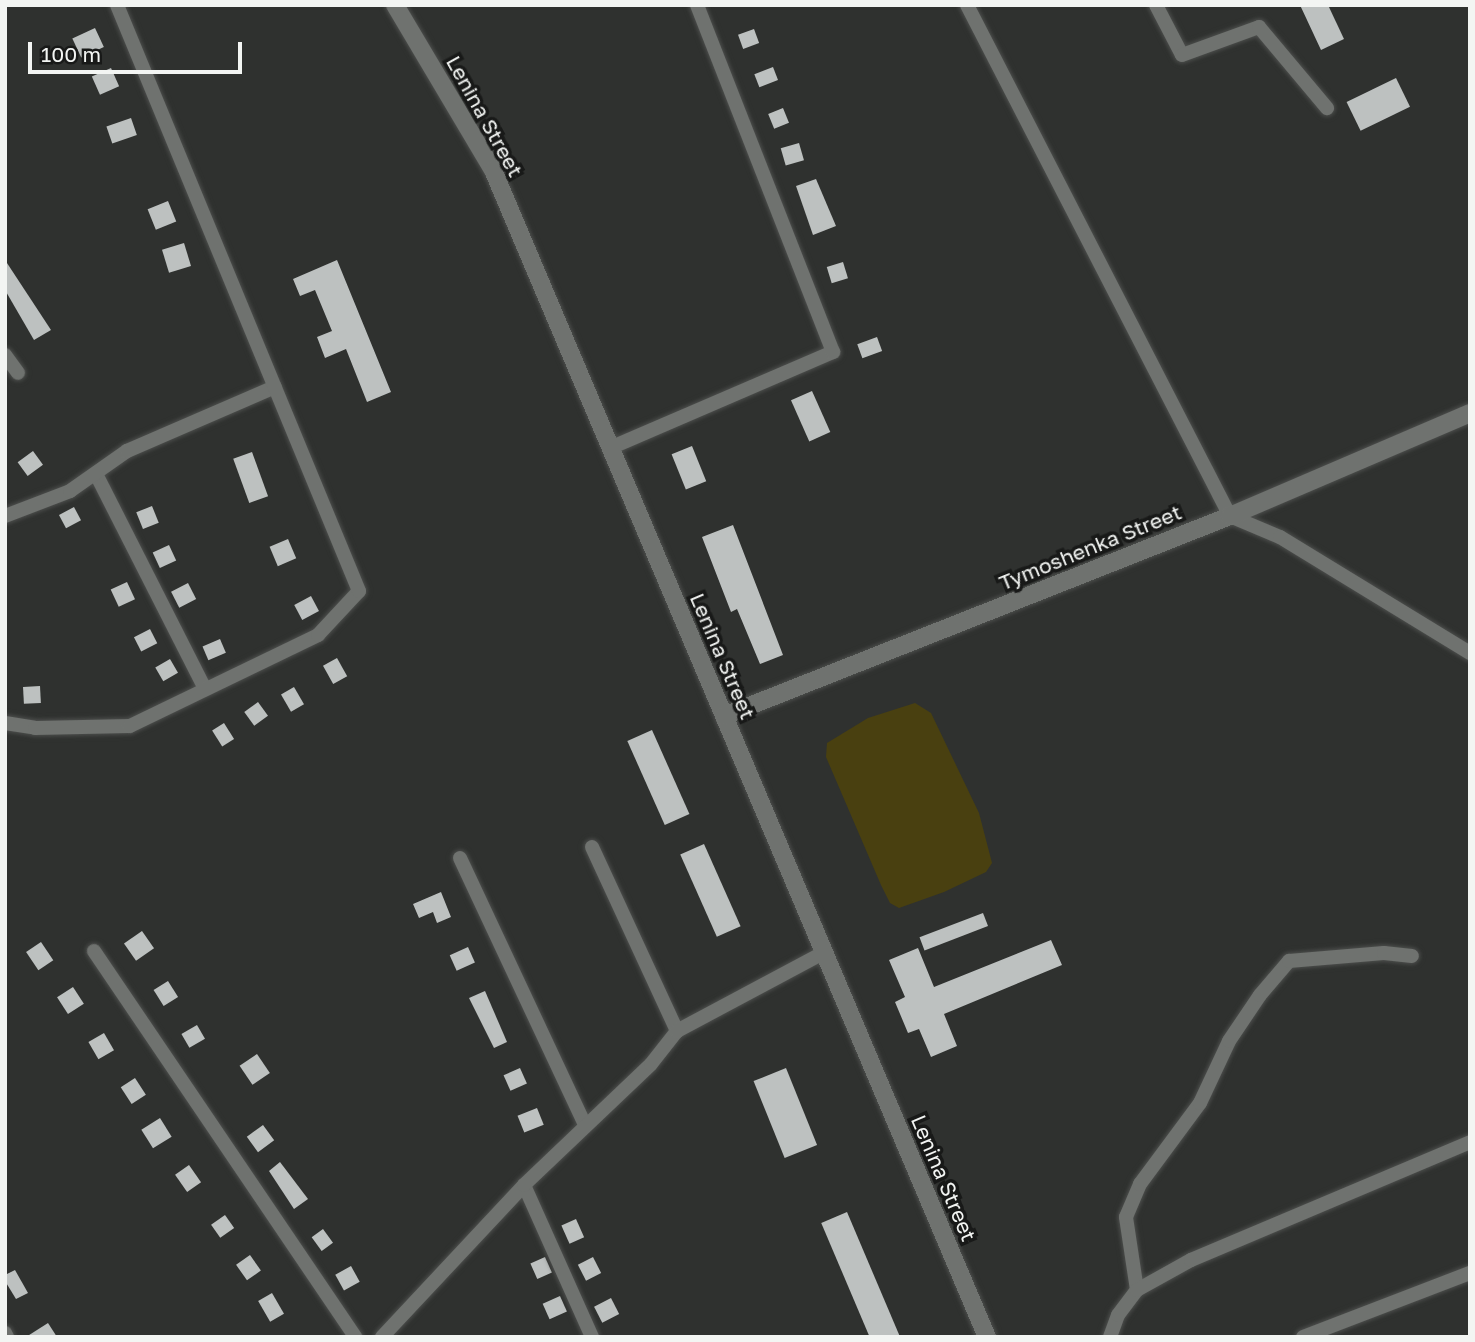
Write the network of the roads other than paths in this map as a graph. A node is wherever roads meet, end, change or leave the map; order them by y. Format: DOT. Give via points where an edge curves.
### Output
graph roads {
  1 [pos="117,5"];
  2 [pos="394,5"];
  3 [pos="697,5"];
  4 [pos="967,5"];
  5 [pos="1156,5"];
  6 [pos="1327,108"];
  7 [pos="5,355"];
  8 [pos="18,373"];
  9 [pos="275,387"];
  10 [pos="1470,413"];
  11 [pos="610,448"];
  12 [pos="96,474"];
  13 [pos="5,516"];
  14 [pos="1230,516"];
  15 [pos="1470,653"];
  16 [pos="205,689"];
  17 [pos="724,716"];
  18 [pos="5,723"];
  19 [pos="592,846"];
  20 [pos="460,858"];
  21 [pos="94,951"];
  22 [pos="823,953"];
  23 [pos="1412,956"];
  24 [pos="677,1031"];
  25 [pos="585,1125"];
  26 [pos="1470,1142"];
  27 [pos="524,1185"];
  28 [pos="1470,1273"];
  29 [pos="1137,1290"];
  30 [pos="355,1337"];
  31 [pos="383,1337"];
  32 [pos="592,1337"];
  33 [pos="987,1337"];
  34 [pos="1110,1337"];
  35 [pos="1303,1337"];
  1 -- 9 [label="street"];
  2 -- 11 [label="street, Lenina Street" via="493,170"];
  3 -- 11 [label="street" via="833,352"];
  4 -- 14 [label="street"];
  5 -- 6 [label="street" via="1182,55 1259,27"];
  7 -- 8 [label="street"];
  9 -- 12 [label="street" via="127,451"];
  9 -- 16 [label="street" via="359,591 318,635"];
  10 -- 14 [label="street, Tymoshenka Street"];
  11 -- 17 [label="street, Lenina Street"];
  12 -- 13 [label="street" via="70,491"];
  12 -- 16 [label="street"];
  14 -- 15 [label="street" via="1280,537"];
  14 -- 17 [label="street, Tymoshenka Street"];
  16 -- 18 [label="street" via="130,726 35,728"];
  17 -- 22 [label="street, Lenina Street"];
  19 -- 24 [label="street"];
  20 -- 25 [label="street"];
  21 -- 30 [label="street"];
  22 -- 24 [label="street"];
  22 -- 33 [label="street, Lenina Street"];
  23 -- 29 [label="street" via="1384,953 1289,961 1260,995 1229,1041 1200,1103 1140,1184 1126,1217"];
  24 -- 25 [label="street"];
  25 -- 27 [label="street"];
  26 -- 29 [label="street" via="1191,1260"];
  27 -- 31 [label="street"];
  27 -- 32 [label="street"];
  28 -- 35 [label="street"];
  29 -- 34 [label="street" via="1118,1315"];
}
